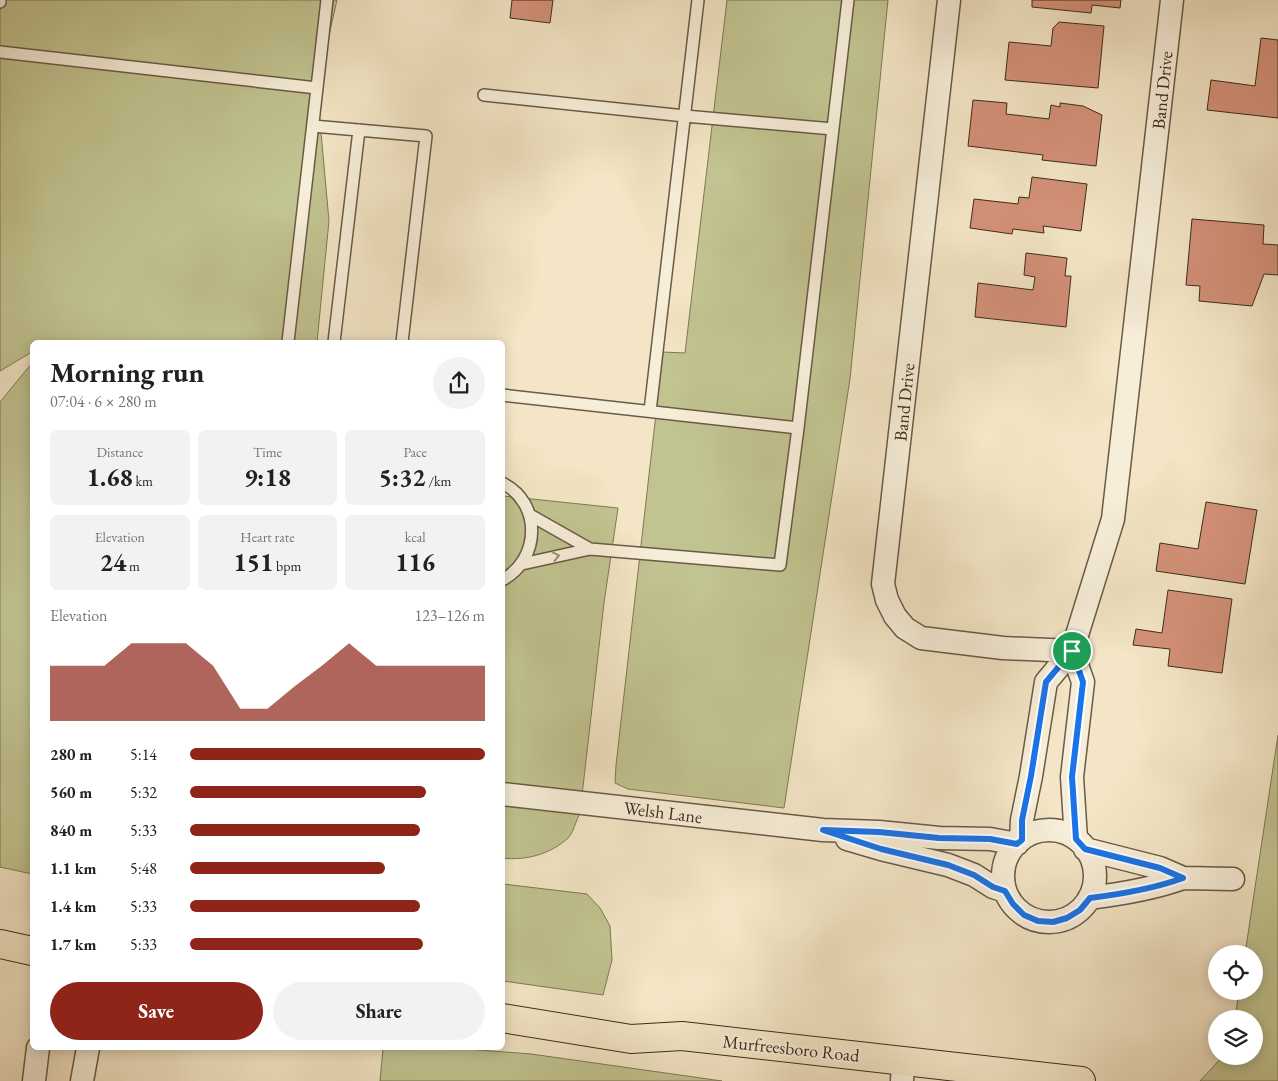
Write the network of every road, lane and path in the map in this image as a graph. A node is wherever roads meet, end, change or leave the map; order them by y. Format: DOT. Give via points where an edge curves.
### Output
graph roads {
  1 [pos="328,0"];
  2 [pos="698,0"];
  3 [pos="848,0"];
  4 [pos="949,0"];
  5 [pos="1172,0"];
  6 [pos="0,52"];
  7 [pos="317,88"];
  8 [pos="484,95"];
  9 [pos="685,116"];
  10 [pos="313,126"];
  11 [pos="833,128"];
  12 [pos="359,130"];
  13 [pos="288,340"];
  14 [pos="334,340"];
  15 [pos="402,340"];
  16 [pos="505,395"];
  17 [pos="650,411"];
  18 [pos="798,428"];
  19 [pos="505,484"];
  20 [pos="530,515"];
  21 [pos="590,549"];
  22 [pos="522,564"];
  23 [pos="505,579"];
  24 [pos="1072,651"];
  25 [pos="505,794"];
  26 [pos="823,830"];
  27 [pos="1019,842"];
  28 [pos="1081,844"];
  29 [pos="1183,878"];
  30 [pos="1233,879"];
  31 [pos="1005,891"];
  32 [pos="1090,898"];
  33 [pos="0,944"];
  34 [pos="30,951"];
  35 [pos="505,1018"];
  36 [pos="38,1050"];
  37 [pos="88,1050"];
  38 [pos="903,1071"];
  39 [pos="34,1081"];
  40 [pos="82,1081"];
  41 [pos="1081,1081"];
  1 -- 7 [label="lane"];
  2 -- 9 [label="lane"];
  3 -- 11 [label="lane"];
  4 -- 24 [label="street, Band Drive" via="883,584 886,600 905,628 921,638 1003,648"];
  5 -- 24 [label="street, Band Drive" via="1113,519"];
  6 -- 7 [label="lane"];
  7 -- 10 [label="lane"];
  8 -- 9 [label="lane"];
  9 -- 11 [label="lane"];
  9 -- 17 [label="lane"];
  10 -- 12 [label="lane"];
  10 -- 13 [label="lane"];
  11 -- 18 [label="lane"];
  12 -- 14 [label="lane"];
  12 -- 15 [label="lane" via="426,136"];
  16 -- 17 [label="lane"];
  17 -- 18 [label="lane"];
  18 -- 21 [label="lane" via="780,565"];
  19 -- 20 [label="lane" via="522,499"];
  20 -- 21 [label="lane"];
  20 -- 22 [label="lane" via="533,532 530,549"];
  22 -- 21 [label="lane, one-way"];
  22 -- 23 [label="lane"];
  24 -- 27 [label="street, Band Drive" via="1046,682"];
  24 -- 28 [label="street" via="1083,682 1072,777"];
  25 -- 26 [label="street, Welsh Lane"];
  26 -- 27 [label="street, Welsh Lane"];
  26 -- 31 [label="street, Welsh Lane" via="881,849 948,865"];
  27 -- 28 [label="street" via="1034,833 1049,831 1063,833"];
  27 -- 31 [label="street" via="1005,863"];
  28 -- 29 [label="street"];
  28 -- 32 [label="street" via="1092,860 1094,886"];
  29 -- 30 [label="street"];
  29 -- 32 [label="street" via="1162,886"];
  31 -- 32 [label="street, Welsh Lane" via="1024,915 1045,922 1067,918"];
  33 -- 34 [label="main road"];
  35 -- 38 [label="main road, Murfreesboro Road" via="631,1039 682,1036"];
  36 -- 39 [label="street"];
  37 -- 40 [label="street"];
  38 -- 41 [label="main road, Murfreesboro Road"];
}
